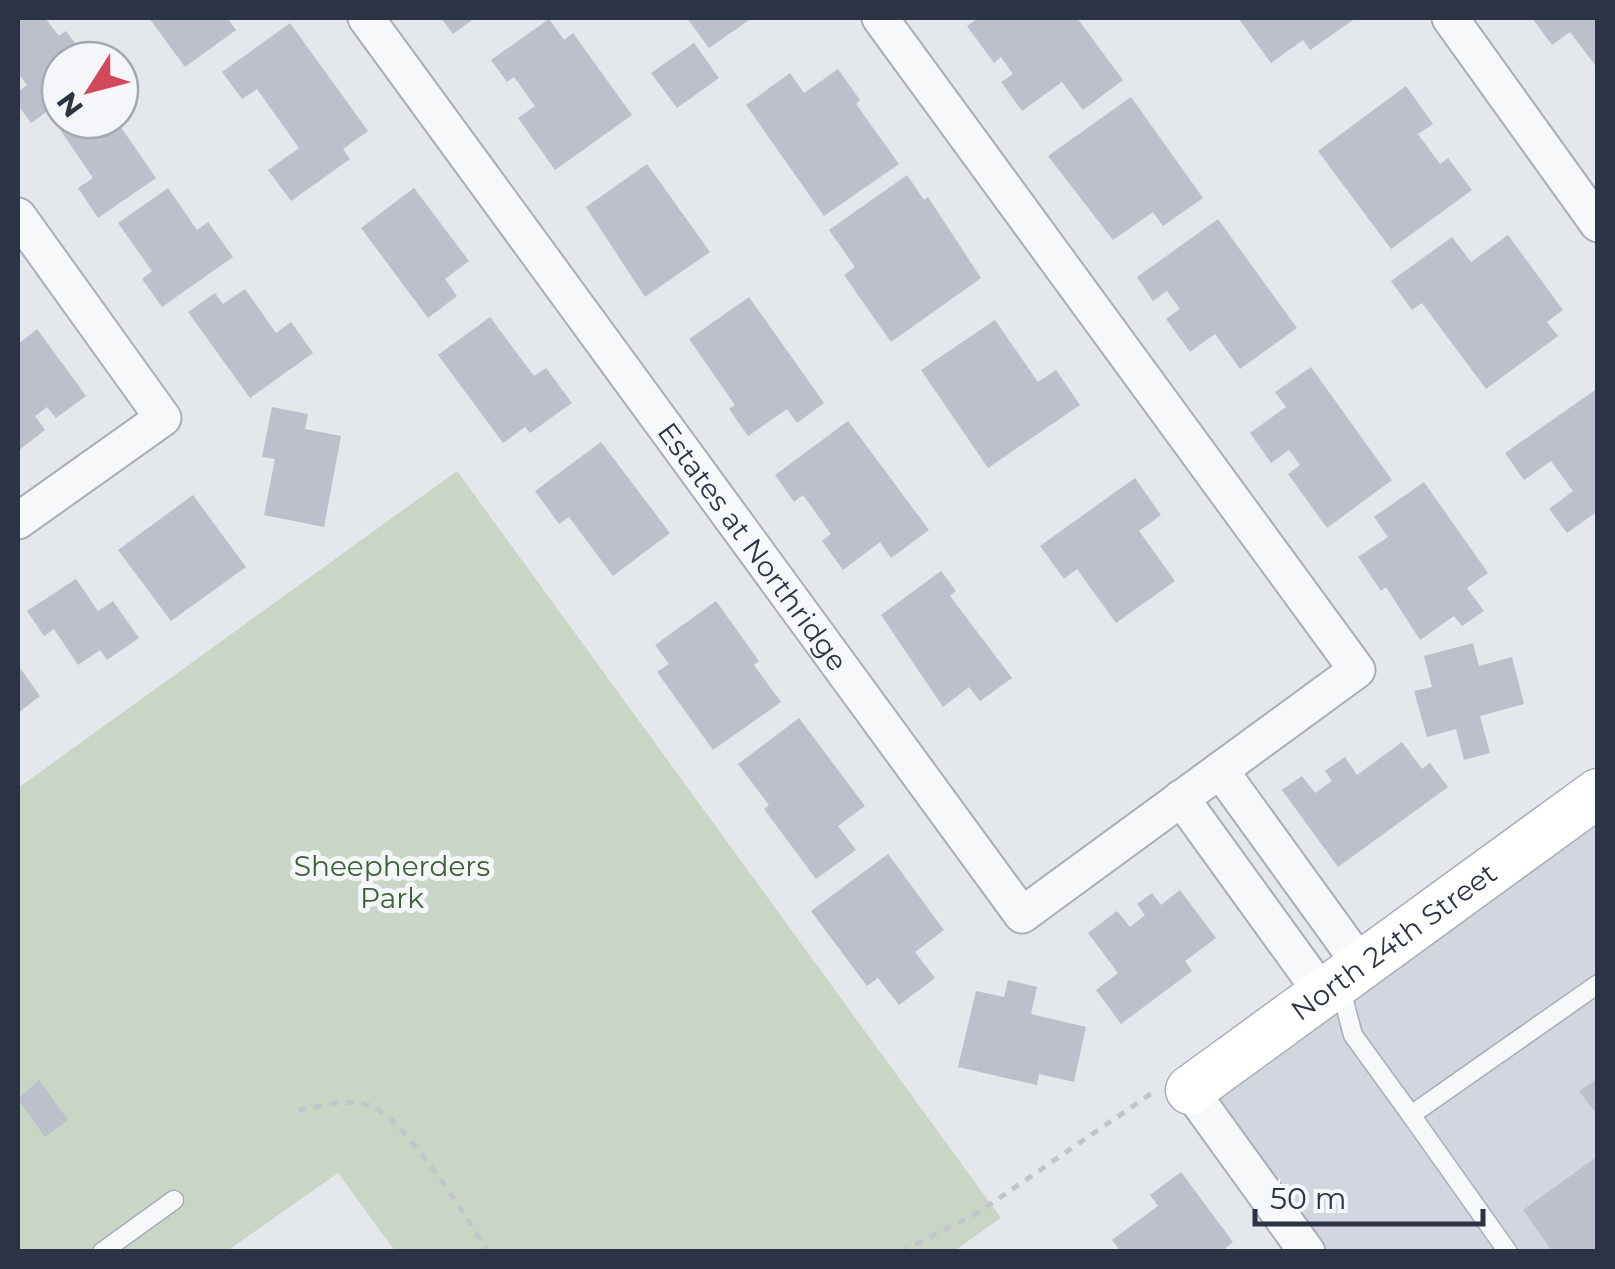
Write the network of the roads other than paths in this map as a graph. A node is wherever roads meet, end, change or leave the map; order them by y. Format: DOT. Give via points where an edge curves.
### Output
graph roads {
  1 [pos="366,18"];
  2 [pos="880,18"];
  3 [pos="1450,18"];
  4 [pos="18,216"];
  5 [pos="1598,224"];
  6 [pos="18,521"];
  7 [pos="1220,770"];
  8 [pos="1598,794"];
  9 [pos="1182,798"];
  10 [pos="1278,852"];
  11 [pos="1240,879"];
  12 [pos="1340,979"];
  13 [pos="1598,984"];
  14 [pos="1190,1090"];
  15 [pos="1411,1116"];
  16 [pos="174,1200"];
  17 [pos="102,1252"];
  18 [pos="1307,1252"];
  19 [pos="1508,1252"];
  1 -- 9 [label="street, Estates at Northridge" via="1022,915"];
  2 -- 7 [label="street, Estates at Northridge" via="1356,670"];
  3 -- 5 [label="street"];
  4 -- 6 [label="street" via="163,418"];
  7 -- 9 [label="street, Estates at Northridge"];
  7 -- 10 [label="street"];
  8 -- 12 [label="street, North 24th Street"];
  9 -- 11 [label="street"];
  10 -- 11 [label="street"];
  10 -- 12 [label="street"];
  11 -- 12 [label="street"];
  12 -- 14 [label="street, North 24th Street"];
  12 -- 15 [label="lane" via="1353,1035"];
  13 -- 15 [label="lane"];
  14 -- 18 [label="street"];
  15 -- 19 [label="lane"];
  16 -- 17 [label="lane"];
}
